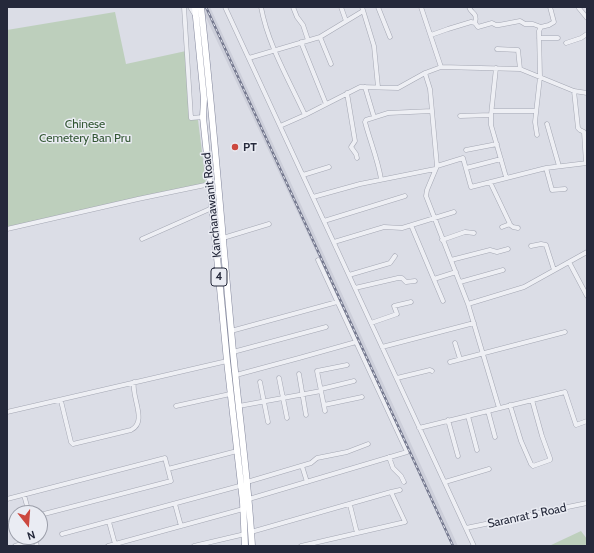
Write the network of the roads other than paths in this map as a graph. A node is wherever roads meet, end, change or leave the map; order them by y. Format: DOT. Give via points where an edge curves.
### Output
graph roads {
  1 [pos="184,7"];
  2 [pos="190,7"];
  3 [pos="195,7"];
  4 [pos="201,7"];
  5 [pos="225,7"];
  6 [pos="261,7"];
  7 [pos="293,7"];
  8 [pos="341,7"];
  9 [pos="378,7"];
  10 [pos="421,7"];
  11 [pos="469,7"];
  12 [pos="550,7"];
  13 [pos="578,7"];
  14 [pos="362,9"];
  15 [pos="195,15"];
  16 [pos="587,18"];
  17 [pos="346,21"];
  18 [pos="475,23"];
  19 [pos="541,27"];
  20 [pos="587,34"];
  21 [pos="431,35"];
  22 [pos="320,37"];
  23 [pos="390,37"];
  24 [pos="539,38"];
  25 [pos="558,38"];
  26 [pos="308,40"];
  27 [pos="301,42"];
  28 [pos="566,43"];
  29 [pos="497,49"];
  30 [pos="274,50"];
  31 [pos="249,58"];
  32 [pos="331,64"];
  33 [pos="441,67"];
  34 [pos="496,68"];
  35 [pos="520,69"];
  36 [pos="424,73"];
  37 [pos="540,77"];
  38 [pos="210,87"];
  39 [pos="365,87"];
  40 [pos="378,87"];
  41 [pos="203,88"];
  42 [pos="574,91"];
  43 [pos="347,93"];
  44 [pos="587,93"];
  45 [pos="326,104"];
  46 [pos="432,111"];
  47 [pos="536,111"];
  48 [pos="492,113"];
  49 [pos="305,115"];
  50 [pos="460,116"];
  51 [pos="203,117"];
  52 [pos="374,117"];
  53 [pos="547,124"];
  54 [pos="280,126"];
  55 [pos="537,135"];
  56 [pos="497,144"];
  57 [pos="466,150"];
  58 [pos="357,158"];
  59 [pos="501,159"];
  60 [pos="586,163"];
  61 [pos="559,166"];
  62 [pos="328,167"];
  63 [pos="436,168"];
  64 [pos="466,168"];
  65 [pos="546,168"];
  66 [pos="303,175"];
  67 [pos="506,177"];
  68 [pos="381,179"];
  69 [pos="490,182"];
  70 [pos="210,184"];
  71 [pos="565,189"];
  72 [pos="405,196"];
  73 [pos="313,197"];
  74 [pos="212,208"];
  75 [pos="454,212"];
  76 [pos="434,218"];
  77 [pos="324,221"];
  78 [pos="269,224"];
  79 [pos="509,224"];
  80 [pos="411,225"];
  81 [pos="502,227"];
  82 [pos="518,228"];
  83 [pos="7,229"];
  84 [pos="474,233"];
  85 [pos="142,238"];
  86 [pos="223,238"];
  87 [pos="442,240"];
  88 [pos="334,242"];
  89 [pos="531,246"];
  90 [pos="508,249"];
  91 [pos="587,252"];
  92 [pos="394,256"];
  93 [pos="318,260"];
  94 [pos="451,260"];
  95 [pos="568,262"];
  96 [pos="504,270"];
  97 [pos="554,270"];
  98 [pos="456,272"];
  99 [pos="349,275"];
  100 [pos="434,279"];
  101 [pos="415,281"];
  102 [pos="460,282"];
  103 [pos="355,288"];
  104 [pos="587,296"];
  105 [pos="443,301"];
  106 [pos="337,302"];
  107 [pos="411,302"];
  108 [pos="468,304"];
  109 [pos="371,322"];
  110 [pos="474,323"];
  111 [pos="326,327"];
  112 [pos="231,331"];
  113 [pos="565,332"];
  114 [pos="356,342"];
  115 [pos="456,343"];
  116 [pos="382,347"];
  117 [pos="233,352"];
  118 [pos="483,353"];
  119 [pos="460,359"];
  120 [pos="227,361"];
  121 [pos="450,362"];
  122 [pos="347,365"];
  123 [pos="432,371"];
  124 [pos="299,374"];
  125 [pos="236,375"];
  126 [pos="279,378"];
  127 [pos="397,378"];
  128 [pos="354,381"];
  129 [pos="134,382"];
  130 [pos="260,382"];
  131 [pos="321,390"];
  132 [pos="230,394"];
  133 [pos="302,394"];
  134 [pos="362,397"];
  135 [pos="283,398"];
  136 [pos="61,400"];
  137 [pos="532,400"];
  138 [pos="263,402"];
  139 [pos="324,405"];
  140 [pos="510,405"];
  141 [pos="176,406"];
  142 [pos="239,406"];
  143 [pos="499,408"];
  144 [pos="488,411"];
  145 [pos="7,412"];
  146 [pos="325,412"];
  147 [pos="306,415"];
  148 [pos="468,416"];
  149 [pos="287,418"];
  150 [pos="448,420"];
  151 [pos="587,421"];
  152 [pos="268,422"];
  153 [pos="419,428"];
  154 [pos="495,437"];
  155 [pos="368,444"];
  156 [pos="237,450"];
  157 [pos="477,450"];
  158 [pos="458,456"];
  159 [pos="389,457"];
  160 [pos="302,466"];
  161 [pos="168,469"];
  162 [pos="489,469"];
  163 [pos="307,482"];
  164 [pos="404,482"];
  165 [pos="445,482"];
  166 [pos="245,484"];
  167 [pos="400,490"];
  168 [pos="392,492"];
  169 [pos="24,495"];
  170 [pos="7,499"];
  171 [pos="249,499"];
  172 [pos="587,503"];
  173 [pos="175,504"];
  174 [pos="27,505"];
  175 [pos="350,506"];
  176 [pos="243,509"];
  177 [pos="48,513"];
  178 [pos="108,522"];
  179 [pos="181,526"];
  180 [pos="466,528"];
  181 [pos="248,533"];
  182 [pos="357,533"];
  183 [pos="62,534"];
  184 [pos="115,544"];
  185 [pos="108,546"];
  186 [pos="194,546"];
  187 [pos="245,546"];
  188 [pos="252,546"];
  189 [pos="301,546"];
  190 [pos="474,546"];
  1 -- 51 [label="street" via="191,118"];
  2 -- 15 [label="street"];
  3 -- 15 [label="highway, Kanchanawanit Road / 4"];
  4 -- 38 [label="highway, Kanchanawanit Road / 4"];
  5 -- 31 [label="street"];
  6 -- 30 [label="street" via="264,24"];
  7 -- 26 [label="street"];
  8 -- 17 [label="street"];
  9 -- 23 [label="street"];
  10 -- 21 [label="street"];
  11 -- 18 [label="street" via="475,14"];
  12 -- 19 [label="street" via="554,22"];
  13 -- 16 [label="street"];
  14 -- 17 [label="street"];
  14 -- 40 [label="street" via="374,46"];
  15 -- 41 [label="highway, Kanchanawanit Road / 4"];
  17 -- 22 [label="street"];
  18 -- 19 [label="street" via="478,27 520,21"];
  18 -- 21 [label="street" via="471,22"];
  19 -- 24 [label="street" via="538,31"];
  20 -- 28 [label="street"];
  21 -- 33 [label="street"];
  22 -- 26 [label="street"];
  22 -- 32 [label="street"];
  24 -- 25 [label="street"];
  24 -- 37 [label="street"];
  26 -- 27 [label="street"];
  27 -- 30 [label="street"];
  27 -- 45 [label="street"];
  29 -- 35 [label="street" via="518,50"];
  30 -- 31 [label="street"];
  30 -- 49 [label="street"];
  31 -- 54 [label="street"];
  33 -- 34 [label="street"];
  33 -- 36 [label="street"];
  34 -- 35 [label="street"];
  34 -- 48 [label="street"];
  35 -- 37 [label="street"];
  36 -- 40 [label="street" via="398,88"];
  36 -- 46 [label="street" via="430,89"];
  37 -- 42 [label="street"];
  37 -- 47 [label="street"];
  38 -- 41 [label="highway"];
  38 -- 86 [label="highway, Kanchanawanit Road / 4"];
  39 -- 40 [label="street"];
  39 -- 43 [label="street"];
  39 -- 52 [label="street"];
  41 -- 51 [label="highway, Kanchanawanit Road / 4"];
  42 -- 44 [label="street"];
  42 -- 60 [label="street" via="578,128 584,132"];
  43 -- 45 [label="street"];
  43 -- 58 [label="street" via="355,141 351,148"];
  45 -- 49 [label="street"];
  46 -- 52 [label="street" via="391,113"];
  46 -- 63 [label="street"];
  47 -- 48 [label="street"];
  47 -- 55 [label="street"];
  48 -- 50 [label="street"];
  48 -- 56 [label="street" via="491,124"];
  49 -- 54 [label="street"];
  51 -- 70 [label="highway, Kanchanawanit Road / 4"];
  52 -- 68 [label="street" via="365,122"];
  53 -- 61 [label="street"];
  54 -- 66 [label="street"];
  56 -- 57 [label="street"];
  56 -- 59 [label="street"];
  59 -- 64 [label="street"];
  59 -- 67 [label="street"];
  60 -- 61 [label="street"];
  61 -- 65 [label="street"];
  62 -- 66 [label="street"];
  63 -- 64 [label="street" via="463,158"];
  63 -- 68 [label="street"];
  63 -- 76 [label="street" via="426,194"];
  64 -- 69 [label="street" via="471,187"];
  65 -- 67 [label="street"];
  65 -- 71 [label="street" via="552,190"];
  66 -- 73 [label="street"];
  67 -- 69 [label="street"];
  68 -- 73 [label="street"];
  69 -- 79 [label="street"];
  70 -- 74 [label="highway, Kanchanawanit Road / 4"];
  70 -- 83 [label="street"];
  72 -- 77 [label="street"];
  73 -- 77 [label="street"];
  74 -- 85 [label="street"];
  74 -- 120 [label="highway, Kanchanawanit Road / 4"];
  75 -- 76 [label="street"];
  76 -- 80 [label="street"];
  76 -- 87 [label="street"];
  77 -- 88 [label="street"];
  78 -- 86 [label="street"];
  79 -- 81 [label="street"];
  79 -- 82 [label="street"];
  80 -- 88 [label="street" via="400,229 382,228"];
  80 -- 100 [label="street"];
  84 -- 87 [label="street" via="465,232"];
  86 -- 112 [label="highway, Kanchanawanit Road / 4"];
  87 -- 94 [label="street"];
  88 -- 99 [label="street"];
  89 -- 97 [label="street" via="546,245"];
  90 -- 94 [label="street" via="497,252 490,250"];
  91 -- 95 [label="street"];
  92 -- 99 [label="street" via="390,263"];
  93 -- 106 [label="street"];
  94 -- 98 [label="street"];
  95 -- 97 [label="street"];
  95 -- 104 [label="street"];
  96 -- 102 [label="street"];
  97 -- 108 [label="street" via="524,287"];
  98 -- 100 [label="street"];
  98 -- 102 [label="street"];
  99 -- 103 [label="street"];
  100 -- 105 [label="street"];
  101 -- 103 [label="street" via="406,282 398,278"];
  102 -- 108 [label="street"];
  103 -- 109 [label="street"];
  106 -- 112 [label="street"];
  106 -- 114 [label="street"];
  107 -- 109 [label="street" via="394,306 397,314"];
  108 -- 110 [label="street"];
  109 -- 116 [label="street"];
  110 -- 116 [label="street"];
  110 -- 118 [label="street"];
  111 -- 117 [label="street"];
  112 -- 117 [label="highway, Kanchanawanit Road / 4"];
  113 -- 118 [label="street"];
  114 -- 125 [label="street"];
  114 -- 159 [label="street" via="407,452"];
  115 -- 119 [label="street"];
  116 -- 127 [label="street"];
  117 -- 125 [label="highway, Kanchanawanit Road / 4"];
  118 -- 119 [label="street"];
  118 -- 143 [label="street"];
  119 -- 121 [label="street"];
  120 -- 129 [label="street"];
  120 -- 132 [label="highway, Kanchanawanit Road / 4"];
  122 -- 131 [label="street" via="317,371"];
  123 -- 127 [label="street" via="424,370"];
  124 -- 133 [label="street"];
  125 -- 142 [label="highway, Kanchanawanit Road / 4"];
  126 -- 135 [label="street"];
  127 -- 153 [label="street"];
  128 -- 131 [label="street"];
  129 -- 136 [label="street"];
  129 -- 136 [label="street" via="139,419 137,426 131,430 73,444"];
  130 -- 138 [label="street"];
  131 -- 133 [label="street"];
  131 -- 139 [label="street"];
  132 -- 141 [label="street"];
  132 -- 156 [label="highway, Kanchanawanit Road / 4"];
  133 -- 135 [label="street"];
  133 -- 147 [label="street"];
  134 -- 139 [label="street"];
  135 -- 138 [label="street"];
  135 -- 149 [label="street"];
  136 -- 145 [label="street"];
  137 -- 140 [label="street"];
  137 -- 140 [label="street" via="550,458 533,466 521,441"];
  137 -- 151 [label="street" via="565,392 576,424"];
  138 -- 142 [label="street"];
  138 -- 152 [label="street"];
  139 -- 146 [label="street"];
  140 -- 143 [label="street"];
  142 -- 166 [label="highway, Kanchanawanit Road / 4"];
  143 -- 144 [label="street"];
  144 -- 148 [label="street"];
  144 -- 154 [label="street"];
  148 -- 150 [label="street"];
  148 -- 157 [label="street"];
  150 -- 153 [label="street"];
  150 -- 158 [label="street"];
  153 -- 165 [label="street"];
  155 -- 160 [label="street" via="317,458 312,463"];
  156 -- 161 [label="street"];
  156 -- 166 [label="highway, Kanchanawanit Road / 4"];
  159 -- 163 [label="street"];
  159 -- 164 [label="street" via="393,468"];
  160 -- 163 [label="street"];
  160 -- 166 [label="street"];
  161 -- 169 [label="street" via="165,458"];
  161 -- 177 [label="street" via="171,481"];
  162 -- 165 [label="street"];
  163 -- 171 [label="street"];
  165 -- 180 [label="street"];
  166 -- 171 [label="highway, Kanchanawanit Road / 4"];
  166 -- 173 [label="street"];
  166 -- 176 [label="highway, Kanchanawanit Road / 4"];
  167 -- 168 [label="street"];
  168 -- 175 [label="street"];
  168 -- 182 [label="street" via="405,522"];
  169 -- 170 [label="street"];
  169 -- 174 [label="street"];
  171 -- 181 [label="highway, Kanchanawanit Road / 4"];
  172 -- 180 [label="street, Saranrat 5 Road"];
  173 -- 178 [label="street"];
  173 -- 179 [label="street"];
  175 -- 181 [label="street"];
  175 -- 182 [label="street"];
  176 -- 179 [label="street"];
  176 -- 181 [label="highway, Kanchanawanit Road / 4"];
  178 -- 183 [label="street"];
  178 -- 184 [label="street"];
  179 -- 184 [label="street"];
  180 -- 190 [label="street"];
  181 -- 186 [label="street"];
  181 -- 187 [label="highway, Kanchanawanit Road / 4"];
  181 -- 188 [label="highway, Kanchanawanit Road / 4"];
  182 -- 189 [label="street"];
  184 -- 185 [label="street"];
}
